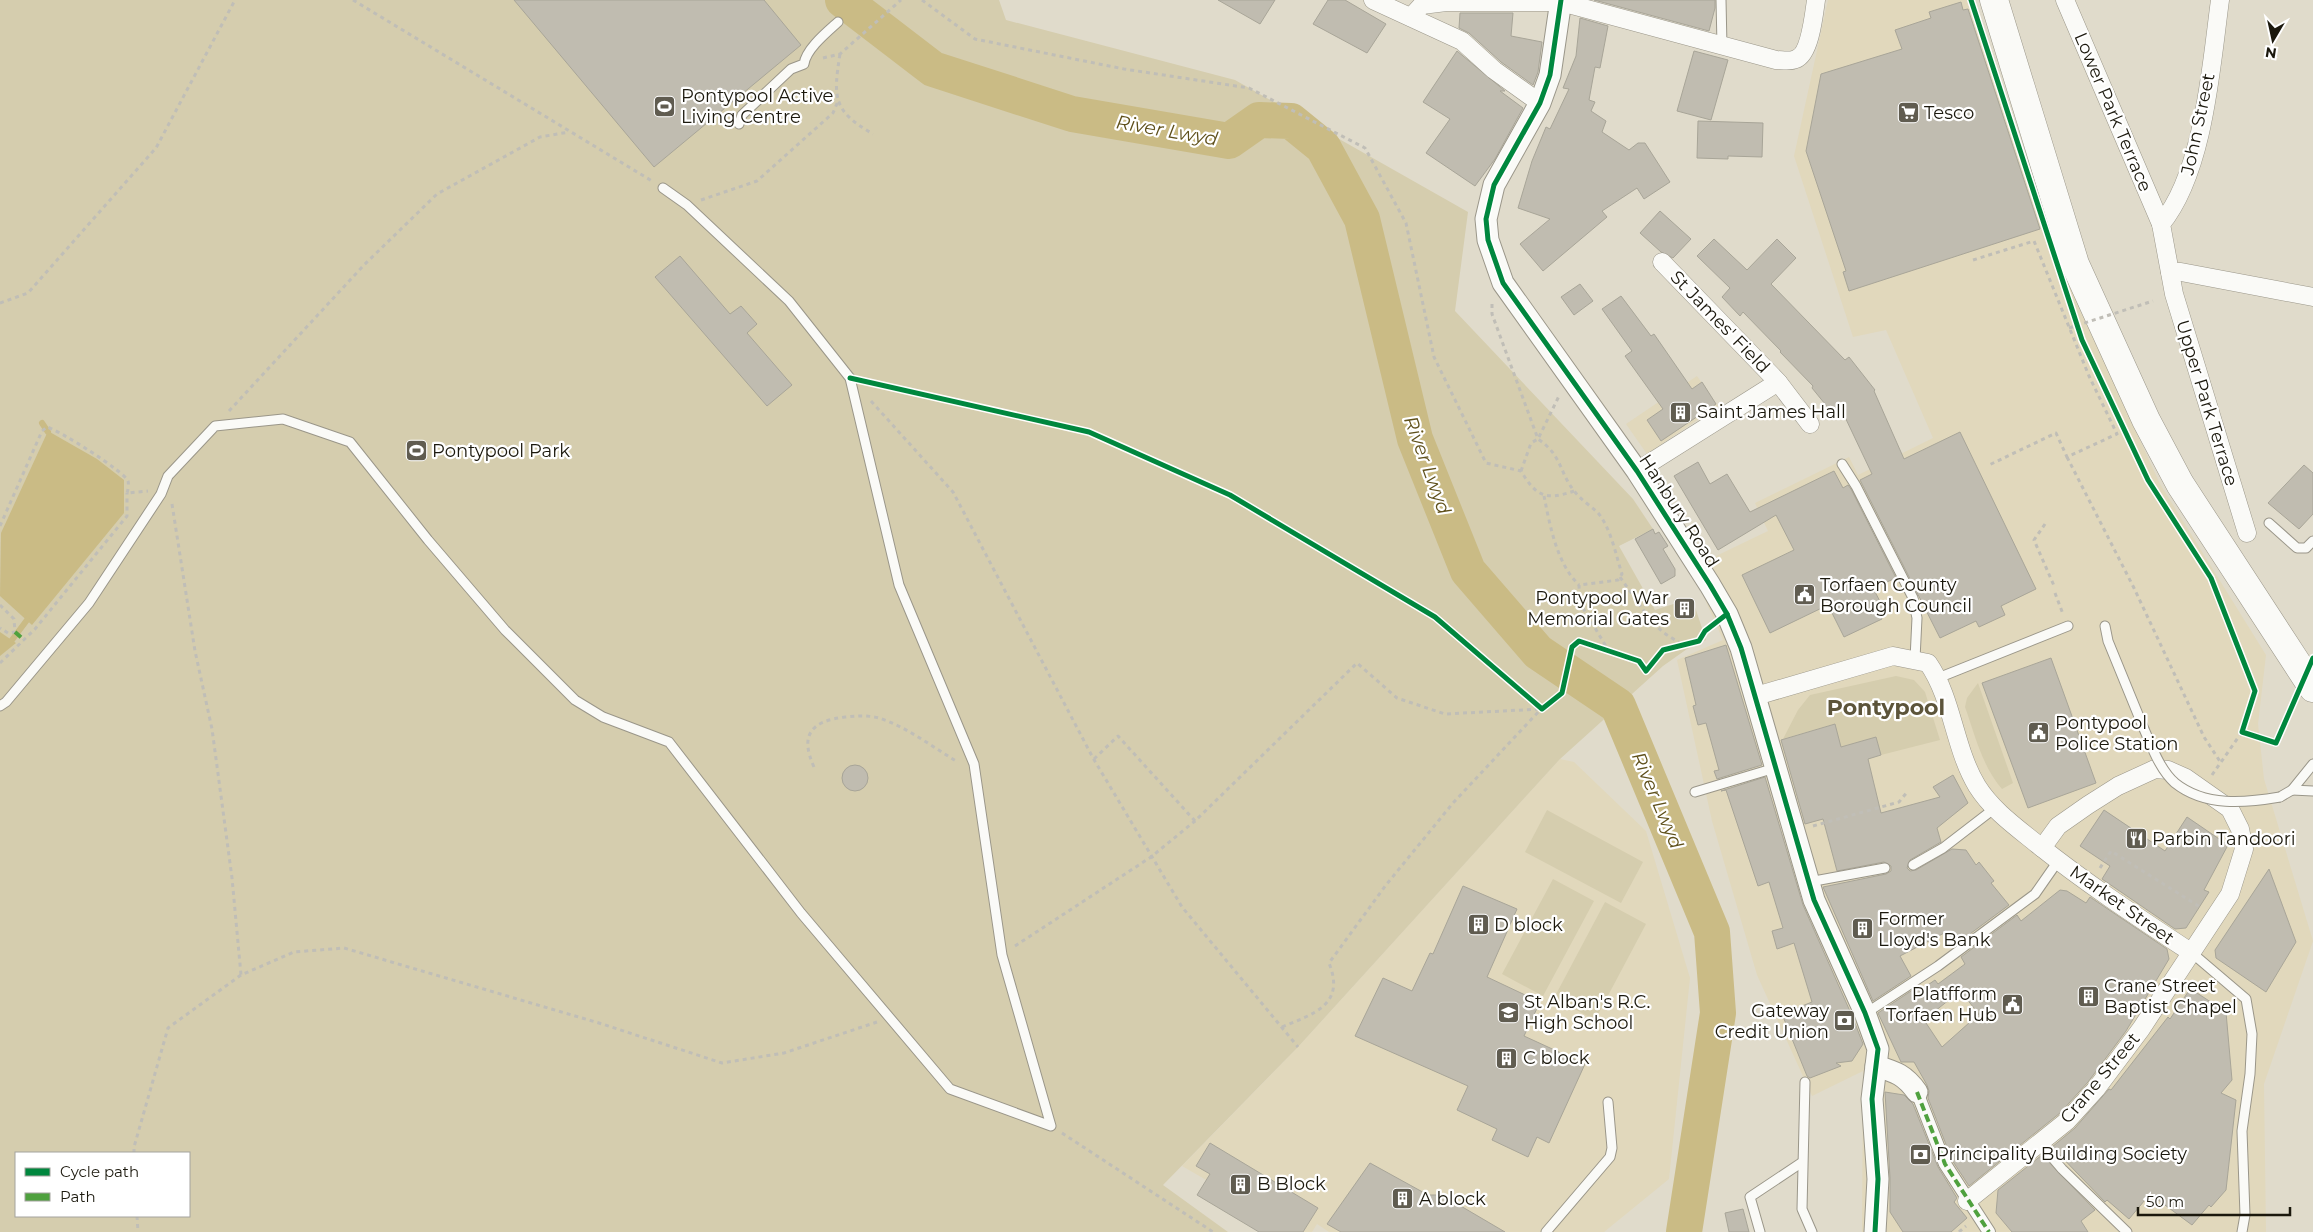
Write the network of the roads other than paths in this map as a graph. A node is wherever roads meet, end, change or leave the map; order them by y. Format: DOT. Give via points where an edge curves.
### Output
graph roads {
  1 [pos="1373,0"];
  2 [pos="1721,0"];
  3 [pos="1816,0"];
  4 [pos="1994,0"];
  5 [pos="2065,0"];
  6 [pos="2220,0"];
  7 [pos="1561,1"];
  8 [pos="1414,9"];
  9 [pos="838,22"];
  10 [pos="1722,46"];
  11 [pos="1540,103"];
  12 [pos="740,124"];
  13 [pos="663,188"];
  14 [pos="2161,224"];
  15 [pos="1662,262"];
  16 [pos="2170,272"];
  17 [pos="2313,297"];
  18 [pos="1778,382"];
  19 [pos="1810,424"];
  20 [pos="1842,464"];
  21 [pos="1637,471"];
  22 [pos="2269,523"];
  23 [pos="2247,533"];
  24 [pos="2313,541"];
  25 [pos="2068,626"];
  26 [pos="2105,626"];
  27 [pos="1915,659"];
  28 [pos="1938,678"];
  29 [pos="2313,688"];
  30 [pos="1756,696"];
  31 [pos="0,706"];
  32 [pos="2313,764"];
  33 [pos="1776,768"];
  34 [pos="2292,790"];
  35 [pos="2313,791"];
  36 [pos="1695,792"];
  37 [pos="1995,808"];
  38 [pos="2042,848"];
  39 [pos="2058,861"];
  40 [pos="1913,864"];
  41 [pos="1885,868"];
  42 [pos="1808,882"];
  43 [pos="2192,953"];
  44 [pos="1865,1013"];
  45 [pos="1876,1066"];
  46 [pos="1805,1082"];
  47 [pos="1917,1092"];
  48 [pos="1608,1102"];
  49 [pos="2040,1143"];
  50 [pos="1801,1164"];
  51 [pos="1967,1201"];
  52 [pos="1546,1232"];
  53 [pos="1760,1232"];
  54 [pos="1812,1232"];
  55 [pos="1875,1232"];
  56 [pos="1988,1232"];
  57 [pos="2127,1232"];
  58 [pos="2242,1232"];
  1 -- 8 [label="street"];
  2 -- 10 [label="lane"];
  3 -- 10 [label="street" via="1807,47 1794,60 1776,60"];
  4 -- 29 [label="main road" via="2074,264 2146,420 2180,484"];
  5 -- 14 [label="street, Lower Park Terrace"];
  6 -- 14 [label="street, John Street" via="2194,159 2177,204"];
  7 -- 8 [label="street" via="1446,2"];
  7 -- 10 [label="street"];
  7 -- 11 [label="street, Hanbury Road" via="1550,75"];
  8 -- 11 [label="street" via="1462,41 1494,70"];
  9 -- 12 [label="lane" via="819,40 804,64 792,69 742,115"];
  11 -- 21 [label="street, Hanbury Road" via="1494,185 1486,219 1488,240 1503,283"];
  13 -- 31 [label="lane" via="687,205 789,300 850,378 900,585 975,768 1002,955 1051,1126 950,1089 802,913 670,742 602,717 575,700 505,630 350,442 283,419 215,426 168,476 161,494 89,603"];
  14 -- 16 [label="street"];
  15 -- 18 [label="street, St James' Field"];
  16 -- 17 [label="street"];
  16 -- 23 [label="street, Upper Park Terrace"];
  18 -- 19 [label="street, St James' Field"];
  18 -- 21 [label="street, St James' Field"];
  20 -- 27 [label="lane" via="1912,598 1917,618"];
  21 -- 30 [label="street, Hanbury Road" via="1727,614"];
  22 -- 24 [label="lane" via="2297,548 2306,548"];
  25 -- 28 [label="lane"];
  26 -- 34 [label="lane, bridge" via="2108,641 2144,729 2159,762 2175,783 2196,794 2231,803 2280,796"];
  27 -- 28 [label="street" via="1928,663"];
  27 -- 30 [label="street" via="1893,656"];
  28 -- 37 [label="street" via="1977,785"];
  30 -- 33 [label="street, Hanbury Road"];
  32 -- 34 [label="lane"];
  33 -- 36 [label="lane"];
  33 -- 42 [label="street, Hanbury Road"];
  34 -- 35 [label="lane"];
  37 -- 38 [label="street"];
  37 -- 40 [label="lane" via="1943,848"];
  38 -- 39 [label="street"];
  38 -- 43 [label="street, Crane Street" via="2058,826 2088,805 2155,769 2168,770 2203,788 2230,809 2240,829 2244,849 2230,894"];
  39 -- 43 [label="street, Market Street"];
  39 -- 44 [label="lane, Market Street" via="2035,894 1938,966"];
  41 -- 42 [label="lane"];
  42 -- 44 [label="street, Hanbury Road"];
  43 -- 49 [label="street, Crane Street" via="2096,1088 2066,1121"];
  43 -- 58 [label="lane" via="2246,999 2252,1034 2242,1130 2245,1216"];
  44 -- 45 [label="street, Hanbury Road" via="1878,1050"];
  45 -- 47 [label="street" via="1899,1072"];
  45 -- 55 [label="street, Hanbury Road" via="1872,1099 1878,1179"];
  46 -- 50 [label="lane"];
  47 -- 51 [label="street" via="1945,1164"];
  48 -- 52 [label="lane" via="1610,1157"];
  49 -- 51 [label="street, Crane Street"];
  49 -- 57 [label="lane"];
  50 -- 53 [label="lane" via="1750,1197"];
  50 -- 54 [label="lane" via="1802,1209"];
  51 -- 56 [label="street"];
}
